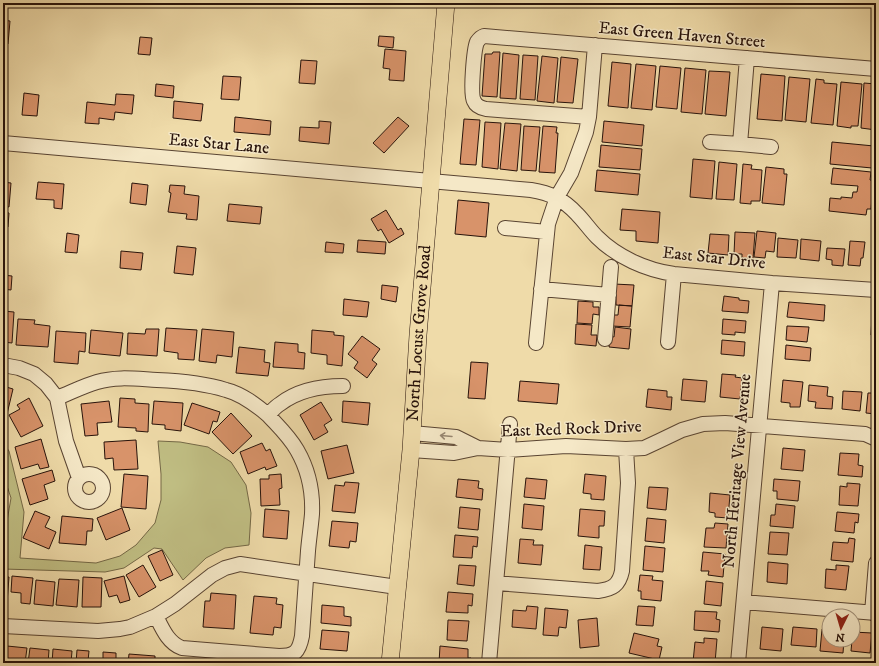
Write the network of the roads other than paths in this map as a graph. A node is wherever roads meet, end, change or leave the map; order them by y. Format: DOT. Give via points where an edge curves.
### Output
graph roads {
  1 [pos="446,3"];
  2 [pos="595,45"];
  3 [pos="747,58"];
  4 [pos="876,69"];
  5 [pos="589,118"];
  6 [pos="710,142"];
  7 [pos="3,143"];
  8 [pos="740,144"];
  9 [pos="771,147"];
  10 [pos="432,181"];
  11 [pos="557,197"];
  12 [pos="505,228"];
  13 [pos="547,232"];
  14 [pos="611,267"];
  15 [pos="674,274"];
  16 [pos="772,283"];
  17 [pos="541,289"];
  18 [pos="876,290"];
  19 [pos="609,295"];
  20 [pos="605,339"];
  21 [pos="668,342"];
  22 [pos="536,343"];
  23 [pos="3,365"];
  24 [pos="343,386"];
  25 [pos="57,398"];
  26 [pos="268,415"];
  27 [pos="510,424"];
  28 [pos="759,425"];
  29 [pos="412,433"];
  30 [pos="876,439"];
  31 [pos="478,448"];
  32 [pos="626,449"];
  33 [pos="411,450"];
  34 [pos="508,450"];
  35 [pos="79,478"];
  36 [pos="876,564"];
  37 [pos="307,574"];
  38 [pos="496,583"];
  39 [pos="397,587"];
  40 [pos="744,602"];
  41 [pos="874,613"];
  42 [pos="156,616"];
  43 [pos="3,626"];
  44 [pos="390,663"];
  45 [pos="489,663"];
  46 [pos="738,663"];
  1 -- 10 [label="main road, North Locust Grove Road"];
  2 -- 3 [label="street, East Green Haven Street"];
  2 -- 5 [label="street"];
  2 -- 5 [label="street, East Green Haven Street" via="484,36 476,45 472,91 473,100 478,106 486,109"];
  3 -- 4 [label="street, East Green Haven Street"];
  3 -- 8 [label="street"];
  5 -- 11 [label="street" via="571,173"];
  6 -- 8 [label="street"];
  7 -- 10 [label="street, East Star Lane"];
  8 -- 9 [label="street"];
  10 -- 11 [label="street, East Star Drive" via="531,190"];
  10 -- 29 [label="main road, North Locust Grove Road"];
  11 -- 13 [label="street"];
  11 -- 15 [label="street, East Star Drive" via="615,252 651,269"];
  12 -- 13 [label="street"];
  13 -- 17 [label="street"];
  14 -- 19 [label="street"];
  15 -- 16 [label="street, East Star Drive"];
  15 -- 21 [label="street"];
  16 -- 18 [label="street, East Star Drive"];
  16 -- 28 [label="street, North Heritage View Avenue"];
  17 -- 19 [label="street"];
  17 -- 22 [label="street"];
  19 -- 20 [label="street"];
  23 -- 25 [label="street" via="34,374"];
  24 -- 26 [label="street" via="326,386 295,395 279,404"];
  25 -- 26 [label="street" via="97,382 112,379 177,381 228,390 245,398"];
  25 -- 35 [label="street" via="66,441"];
  26 -- 37 [label="street" via="297,450 311,489 312,514"];
  27 -- 34 [label="street"];
  28 -- 30 [label="street, East Red Rock Drive" via="865,434"];
  28 -- 32 [label="street, East Red Rock Drive" via="704,424 682,430 644,448"];
  28 -- 40 [label="street, North Heritage View Avenue"];
  31 -- 29 [label="street, East Red Rock Drive, one-way" via="456,437"];
  29 -- 33 [label="main road, North Locust Grove Road"];
  31 -- 33 [label="street, East Red Rock Drive" via="454,453"];
  31 -- 34 [label="street, East Red Rock Drive"];
  32 -- 34 [label="street, East Red Rock Drive" via="566,446"];
  32 -- 38 [label="street" via="628,498 622,571 617,584 598,591"];
  33 -- 39 [label="main road, North Locust Grove Road"];
  34 -- 38 [label="street"];
  36 -- 41 [label="street"];
  37 -- 39 [label="street"];
  37 -- 42 [label="street" via="240,564 225,568"];
  37 -- 42 [label="street" via="300,645 294,654 288,656 182,648 169,639"];
  38 -- 45 [label="street"];
  39 -- 44 [label="main road, North Locust Grove Road"];
  40 -- 41 [label="street"];
  40 -- 46 [label="street, North Heritage View Avenue"];
  42 -- 43 [label="street" via="130,627 98,631"];
}
